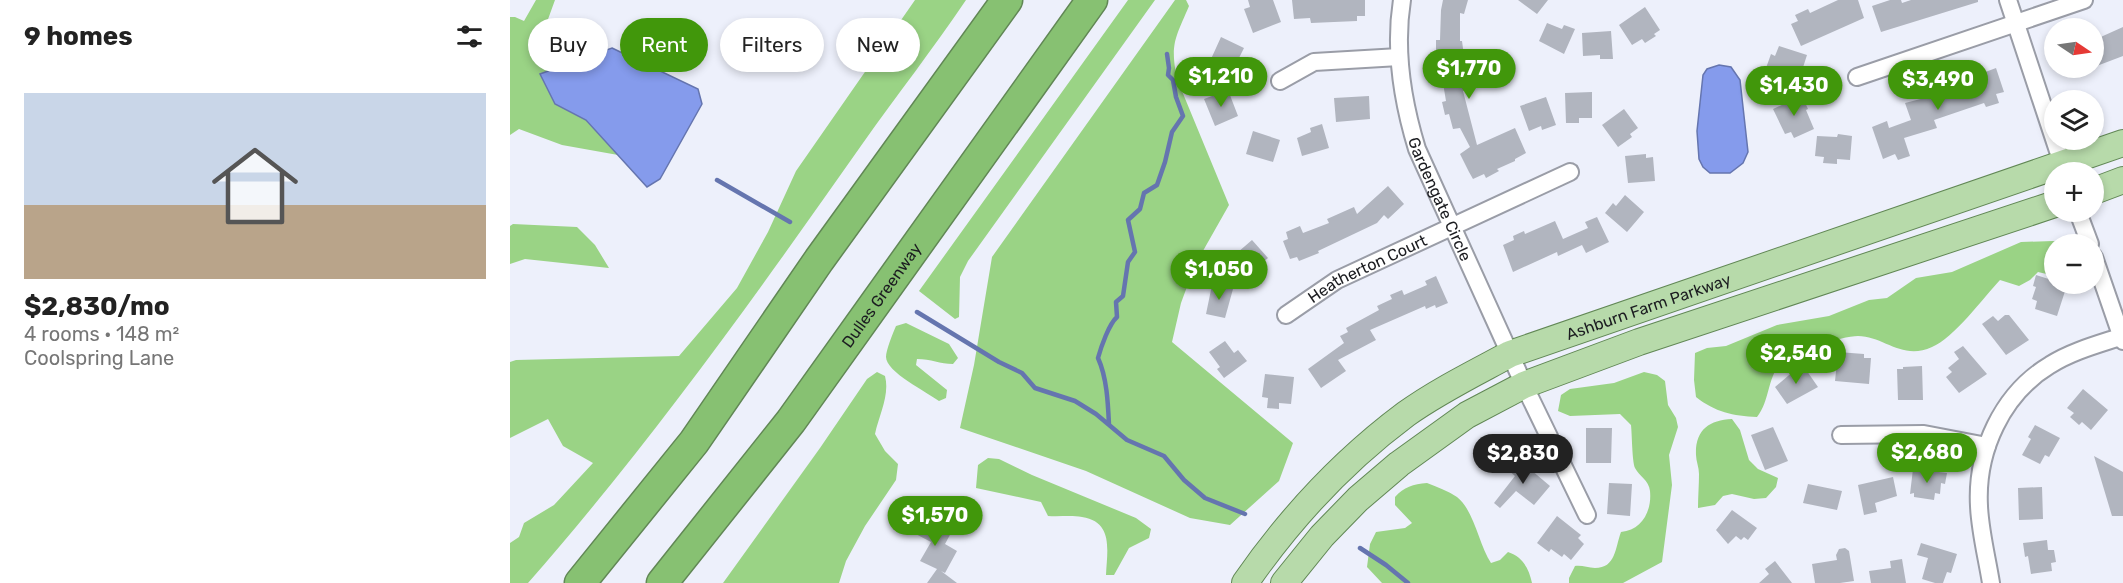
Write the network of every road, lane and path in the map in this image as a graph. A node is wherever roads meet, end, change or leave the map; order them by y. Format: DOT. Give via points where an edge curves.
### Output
graph roads {
  1 [pos="997,0"];
  2 [pos="1007,0"];
  3 [pos="1092,0"];
  4 [pos="1402,0"];
  5 [pos="2008,0"];
  6 [pos="2084,0"];
  7 [pos="2016,24"];
  8 [pos="1399,57"];
  9 [pos="1857,77"];
  10 [pos="1280,81"];
  11 [pos="920,121"];
  12 [pos="2123,143"];
  13 [pos="2062,162"];
  14 [pos="2080,162"];
  15 [pos="1570,172"];
  16 [pos="2044,176"];
  17 [pos="2123,180"];
  18 [pos="2104,187"];
  19 [pos="2044,208"];
  20 [pos="1451,227"];
  21 [pos="2104,286"];
  22 [pos="1286,315"];
  23 [pos="2122,338"];
  24 [pos="1510,354"];
  25 [pos="831,366"];
  26 [pos="1524,384"];
  27 [pos="1840,435"];
  28 [pos="1987,446"];
  29 [pos="1587,515"];
  30 [pos="580,583"];
  31 [pos="662,583"];
  32 [pos="675,583"];
  33 [pos="1245,583"];
  34 [pos="1284,583"];
  35 [pos="1991,583"];
  1 -- 11 [label="highway"];
  2 -- 11 [label="highway"];
  3 -- 25 [label="highway, Dulles Greenway"];
  4 -- 8 [label="street, Gardengate Circle"];
  5 -- 7 [label="street"];
  6 -- 7 [label="street"];
  7 -- 9 [label="street"];
  7 -- 13 [label="street"];
  8 -- 10 [label="street" via="1314,62"];
  8 -- 20 [label="street, Gardengate Circle" via="1407,117"];
  11 -- 30 [label="highway" via="694,442"];
  12 -- 14 [label="main road, Ashburn Farm Parkway"];
  15 -- 20 [label="street, Heatherton Court"];
  16 -- 24 [label="main road, Ashburn Farm Parkway"];
  17 -- 18 [label="main road"];
  19 -- 26 [label="main road, Ashburn Farm Parkway"];
  20 -- 22 [label="street, Heatherton Court" via="1337,280"];
  20 -- 24 [label="street, Gardengate Circle"];
  21 -- 23 [label="street"];
  23 -- 28 [label="street" via="2073,353 2032,379 2008,405"];
  24 -- 26 [label="street, Gardengate Circle"];
  24 -- 33 [label="main road, Ashburn Farm Parkway" via="1408,413 1371,442 1299,512"];
  25 -- 31 [label="highway, Dulles Greenway"];
  25 -- 32 [label="highway" via="762,473"];
  26 -- 29 [label="street, Gardengate Circle"];
  26 -- 34 [label="main road, Ashburn Farm Parkway" via="1467,416 1399,464 1322,536"];
  27 -- 28 [label="street" via="1924,434"];
  28 -- 35 [label="street" via="1979,484 1979,508"];
}
